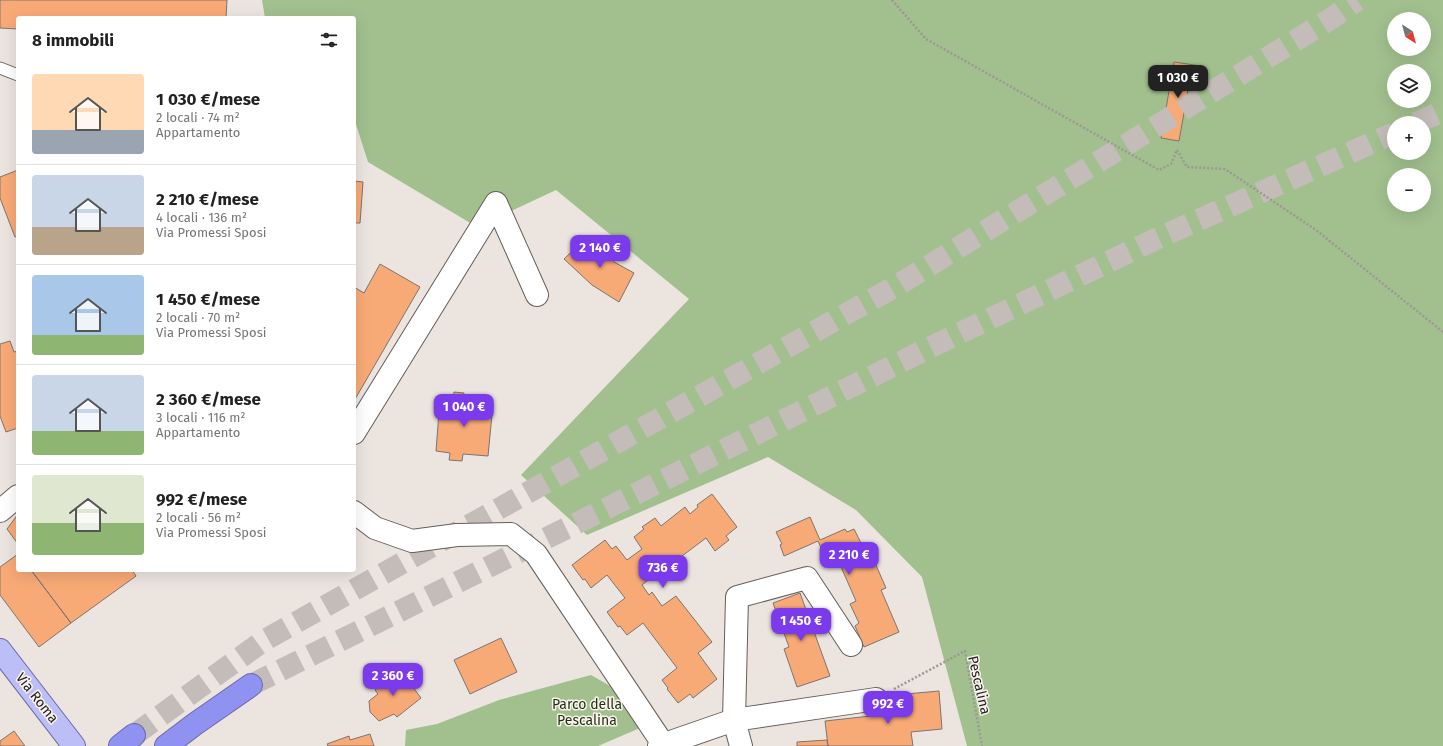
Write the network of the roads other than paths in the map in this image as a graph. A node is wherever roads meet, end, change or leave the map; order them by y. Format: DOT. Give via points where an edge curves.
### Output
graph roads {
  1 [pos="0,68"];
  2 [pos="16,75"];
  3 [pos="537,295"];
  4 [pos="356,430"];
  5 [pos="16,498"];
  6 [pos="0,511"];
  7 [pos="356,514"];
  8 [pos="851,644"];
  9 [pos="0,650"];
  10 [pos="251,685"];
  11 [pos="876,699"];
  12 [pos="734,720"];
  13 [pos="661,745"];
  14 [pos="74,746"];
  15 [pos="166,746"];
  16 [pos="741,746"];
  1 -- 2 [label="lane"];
  3 -- 4 [label="street" via="496,203"];
  5 -- 6 [label="street"];
  7 -- 13 [label="street" via="375,528 412,541 457,535 511,534 536,554"];
  8 -- 12 [label="street" via="807,578 737,597"];
  9 -- 14 [label="main road, Via Roma"];
  10 -- 15 [label="highway"];
  11 -- 12 [label="street"];
  12 -- 13 [label="street"];
  12 -- 16 [label="street"];
}
